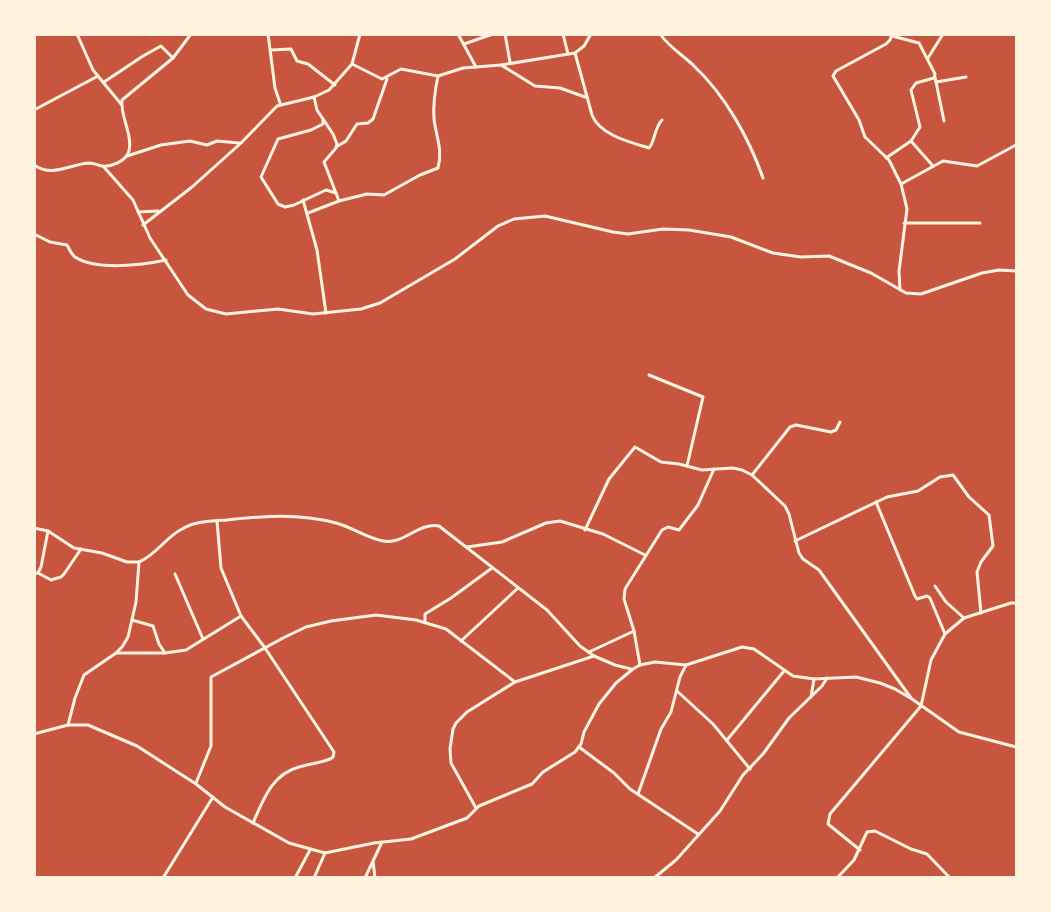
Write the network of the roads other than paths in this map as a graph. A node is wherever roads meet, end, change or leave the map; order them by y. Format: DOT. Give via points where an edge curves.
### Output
graph roads {
  1 [pos="77,34"];
  2 [pos="190,34"];
  3 [pos="268,34"];
  4 [pos="360,34"];
  5 [pos="458,34"];
  6 [pos="505,34"];
  7 [pos="563,34"];
  8 [pos="591,34"];
  9 [pos="660,34"];
  10 [pos="943,34"];
  11 [pos="491,35"];
  12 [pos="892,35"];
  13 [pos="464,44"];
  14 [pos="272,50"];
  15 [pos="575,53"];
  16 [pos="568,54"];
  17 [pos="173,58"];
  18 [pos="928,58"];
  19 [pos="510,63"];
  20 [pos="352,64"];
  21 [pos="501,65"];
  22 [pos="476,67"];
  23 [pos="98,76"];
  24 [pos="438,76"];
  25 [pos="387,77"];
  26 [pos="935,77"];
  27 [pos="966,77"];
  28 [pos="104,82"];
  29 [pos="936,82"];
  30 [pos="335,85"];
  31 [pos="314,97"];
  32 [pos="586,97"];
  33 [pos="121,104"];
  34 [pos="280,104"];
  35 [pos="34,110"];
  36 [pos="323,119"];
  37 [pos="662,120"];
  38 [pos="944,121"];
  39 [pos="911,141"];
  40 [pos="241,143"];
  41 [pos="1017,145"];
  42 [pos="336,147"];
  43 [pos="126,156"];
  44 [pos="886,158"];
  45 [pos="34,165"];
  46 [pos="103,166"];
  47 [pos="933,166"];
  48 [pos="762,178"];
  49 [pos="900,184"];
  50 [pos="336,193"];
  51 [pos="303,200"];
  52 [pos="339,201"];
  53 [pos="160,211"];
  54 [pos="138,212"];
  55 [pos="308,213"];
  56 [pos="904,223"];
  57 [pos="980,223"];
  58 [pos="143,225"];
  59 [pos="34,234"];
  60 [pos="166,260"];
  61 [pos="1017,271"];
  62 [pos="900,290"];
  63 [pos="326,313"];
  64 [pos="649,375"];
  65 [pos="840,422"];
  66 [pos="687,466"];
  67 [pos="714,469"];
  68 [pos="752,475"];
  69 [pos="876,502"];
  70 [pos="217,520"];
  71 [pos="34,528"];
  72 [pos="585,530"];
  73 [pos="48,531"];
  74 [pos="795,541"];
  75 [pos="465,547"];
  76 [pos="81,549"];
  77 [pos="645,555"];
  78 [pos="139,562"];
  79 [pos="492,568"];
  80 [pos="36,573"];
  81 [pos="175,574"];
  82 [pos="936,586"];
  83 [pos="518,588"];
  84 [pos="1017,603"];
  85 [pos="981,613"];
  86 [pos="241,616"];
  87 [pos="964,618"];
  88 [pos="132,620"];
  89 [pos="425,622"];
  90 [pos="634,631"];
  91 [pos="945,634"];
  92 [pos="203,639"];
  93 [pos="461,640"];
  94 [pos="265,648"];
  95 [pos="588,652"];
  96 [pos="116,653"];
  97 [pos="165,653"];
  98 [pos="594,656"];
  99 [pos="640,665"];
  100 [pos="686,665"];
  101 [pos="633,669"];
  102 [pos="784,671"];
  103 [pos="827,678"];
  104 [pos="814,679"];
  105 [pos="515,682"];
  106 [pos="677,691"];
  107 [pos="811,697"];
  108 [pos="912,699"];
  109 [pos="921,706"];
  110 [pos="68,725"];
  111 [pos="34,734"];
  112 [pos="727,740"];
  113 [pos="579,747"];
  114 [pos="1017,747"];
  115 [pos="750,769"];
  116 [pos="196,784"];
  117 [pos="638,794"];
  118 [pos="213,798"];
  119 [pos="476,808"];
  120 [pos="253,823"];
  121 [pos="698,834"];
  122 [pos="382,842"];
  123 [pos="310,850"];
  124 [pos="860,850"];
  125 [pos="325,853"];
  126 [pos="373,861"];
  127 [pos="163,878"];
  128 [pos="295,878"];
  129 [pos="315,878"];
  130 [pos="365,878"];
  131 [pos="375,878"];
  132 [pos="654,878"];
  133 [pos="837,878"];
  134 [pos="950,878"];
  1 -- 23 [label="street"];
  2 -- 17 [label="street"];
  3 -- 14 [label="street"];
  4 -- 20 [label="street"];
  5 -- 13 [label="street"];
  6 -- 19 [label="street"];
  7 -- 16 [label="street"];
  8 -- 15 [label="street"];
  9 -- 48 [label="street" via="728,104"];
  10 -- 18 [label="street"];
  11 -- 13 [label="street"];
  12 -- 18 [label="street" via="919,43"];
  12 -- 44 [label="street" via="886,44 833,76 865,137"];
  13 -- 22 [label="street"];
  14 -- 30 [label="street" via="291,48 297,61 308,64"];
  14 -- 34 [label="street"];
  15 -- 16 [label="street"];
  15 -- 32 [label="street"];
  16 -- 19 [label="street"];
  17 -- 28 [label="street" via="161,46"];
  17 -- 33 [label="street" via="130,92"];
  18 -- 26 [label="street"];
  19 -- 21 [label="street"];
  20 -- 25 [label="street" via="377,78"];
  20 -- 30 [label="street"];
  21 -- 22 [label="street"];
  21 -- 32 [label="street" via="535,86 560,88"];
  22 -- 24 [label="street"];
  23 -- 28 [label="street"];
  23 -- 35 [label="street"];
  24 -- 25 [label="street" via="403,69"];
  24 -- 52 [label="street" via="434,95 440,146 438,168 384,195 367,194"];
  25 -- 42 [label="street" via="373,119 357,124 346,141"];
  26 -- 29 [label="street"];
  26 -- 39 [label="street" via="911,88 920,127"];
  27 -- 29 [label="street"];
  28 -- 33 [label="street"];
  29 -- 38 [label="street"];
  30 -- 31 [label="street"];
  31 -- 34 [label="street"];
  31 -- 36 [label="street"];
  32 -- 37 [label="street" via="595,123 602,129 647,147 651,146"];
  33 -- 43 [label="street" via="129,142"];
  34 -- 40 [label="street"];
  36 -- 42 [label="street"];
  36 -- 51 [label="street" via="317,128 278,139 261,175 278,204 294,205"];
  39 -- 44 [label="street"];
  39 -- 47 [label="street"];
  40 -- 43 [label="street" via="217,141 207,145 190,141"];
  40 -- 53 [label="street"];
  41 -- 47 [label="street" via="976,166 946,160"];
  42 -- 50 [label="street" via="324,162"];
  43 -- 46 [label="street"];
  44 -- 49 [label="street"];
  45 -- 46 [label="street" via="54,171 88,163"];
  46 -- 54 [label="street" via="130,196"];
  47 -- 49 [label="street"];
  49 -- 56 [label="street" via="907,208"];
  50 -- 51 [label="street" via="326,190"];
  50 -- 52 [label="street"];
  51 -- 55 [label="street"];
  52 -- 55 [label="street"];
  53 -- 54 [label="street"];
  53 -- 58 [label="street"];
  54 -- 58 [label="street"];
  55 -- 63 [label="street"];
  56 -- 57 [label="street"];
  56 -- 62 [label="street"];
  58 -- 60 [label="street"];
  59 -- 60 [label="street" via="67,246 74,256 85,261 132,266"];
  60 -- 63 [label="street" via="188,295 215,312 240,314 278,309"];
  61 -- 62 [label="street" via="982,273 921,294"];
  62 -- 63 [label="street" via="840,259 773,253 721,235 674,229 628,234 565,219 528,216 498,226 455,259 380,303"];
  64 -- 66 [label="street" via="703,397"];
  65 -- 68 [label="street" via="831,432 790,427"];
  66 -- 67 [label="street"];
  66 -- 72 [label="street" via="662,462 633,448 609,479"];
  67 -- 68 [label="street" via="742,470"];
  67 -- 77 [label="street" via="698,506 682,526 677,531 665,528"];
  68 -- 74 [label="street" via="785,506"];
  69 -- 74 [label="street"];
  69 -- 85 [label="street" via="918,491 945,476 955,476 990,520 993,546 977,572"];
  69 -- 91 [label="street" via="915,596 930,598"];
  70 -- 75 [label="street" via="291,515 339,523 384,541 435,525"];
  70 -- 78 [label="street" via="182,529"];
  70 -- 86 [label="street" via="221,568"];
  71 -- 73 [label="street"];
  72 -- 75 [label="street" via="564,522 546,523 502,542"];
  72 -- 77 [label="street"];
  73 -- 76 [label="street" via="66,545"];
  73 -- 80 [label="street"];
  74 -- 108 [label="street" via="803,559 819,570"];
  75 -- 79 [label="street"];
  76 -- 78 [label="street"];
  76 -- 80 [label="street" via="61,577 51,580"];
  77 -- 90 [label="street" via="623,594"];
  78 -- 88 [label="street"];
  79 -- 83 [label="street"];
  79 -- 89 [label="street" via="425,614"];
  81 -- 92 [label="street"];
  82 -- 87 [label="street" via="946,602"];
  83 -- 93 [label="street"];
  83 -- 95 [label="street" via="547,610"];
  84 -- 85 [label="street"];
  85 -- 87 [label="street"];
  86 -- 92 [label="street"];
  86 -- 94 [label="street"];
  87 -- 91 [label="street"];
  88 -- 96 [label="street" via="128,637"];
  88 -- 97 [label="street" via="153,626"];
  89 -- 93 [label="street"];
  89 -- 94 [label="street" via="388,616 352,617 306,627"];
  90 -- 95 [label="street"];
  90 -- 99 [label="street"];
  91 -- 109 [label="street" via="931,660"];
  92 -- 97 [label="street" via="186,650"];
  93 -- 105 [label="street"];
  94 -- 116 [label="street" via="210,679 211,747"];
  94 -- 120 [label="street" via="334,755 297,767 277,780"];
  95 -- 98 [label="street"];
  96 -- 97 [label="street"];
  96 -- 110 [label="street" via="84,675"];
  98 -- 101 [label="street"];
  98 -- 105 [label="street"];
  99 -- 100 [label="street"];
  99 -- 101 [label="street"];
  100 -- 102 [label="street" via="742,647 754,649"];
  100 -- 106 [label="street"];
  101 -- 113 [label="street" via="599,704"];
  102 -- 104 [label="street"];
  102 -- 112 [label="street"];
  103 -- 104 [label="street"];
  103 -- 107 [label="street"];
  103 -- 108 [label="street" via="856,677 880,683"];
  104 -- 107 [label="street"];
  105 -- 119 [label="street" via="467,712 453,729 452,763"];
  106 -- 112 [label="street"];
  106 -- 117 [label="street"];
  107 -- 115 [label="street" via="789,718"];
  108 -- 109 [label="street"];
  109 -- 114 [label="street" via="959,732"];
  109 -- 124 [label="street" via="828,817 828,824"];
  110 -- 111 [label="street"];
  110 -- 116 [label="street" via="88,725 137,746"];
  112 -- 115 [label="street"];
  113 -- 117 [label="street"];
  113 -- 119 [label="street" via="532,784"];
  115 -- 121 [label="street"];
  116 -- 118 [label="street"];
  117 -- 121 [label="street"];
  118 -- 120 [label="street"];
  118 -- 127 [label="street"];
  119 -- 122 [label="street" via="463,820 411,839"];
  120 -- 123 [label="street"];
  121 -- 132 [label="street"];
  122 -- 125 [label="street"];
  122 -- 126 [label="street"];
  123 -- 125 [label="street"];
  123 -- 128 [label="street"];
  124 -- 133 [label="street"];
  124 -- 134 [label="street" via="867,832 875,831 927,854"];
  125 -- 129 [label="street"];
  126 -- 130 [label="street"];
  126 -- 131 [label="street"];
}
